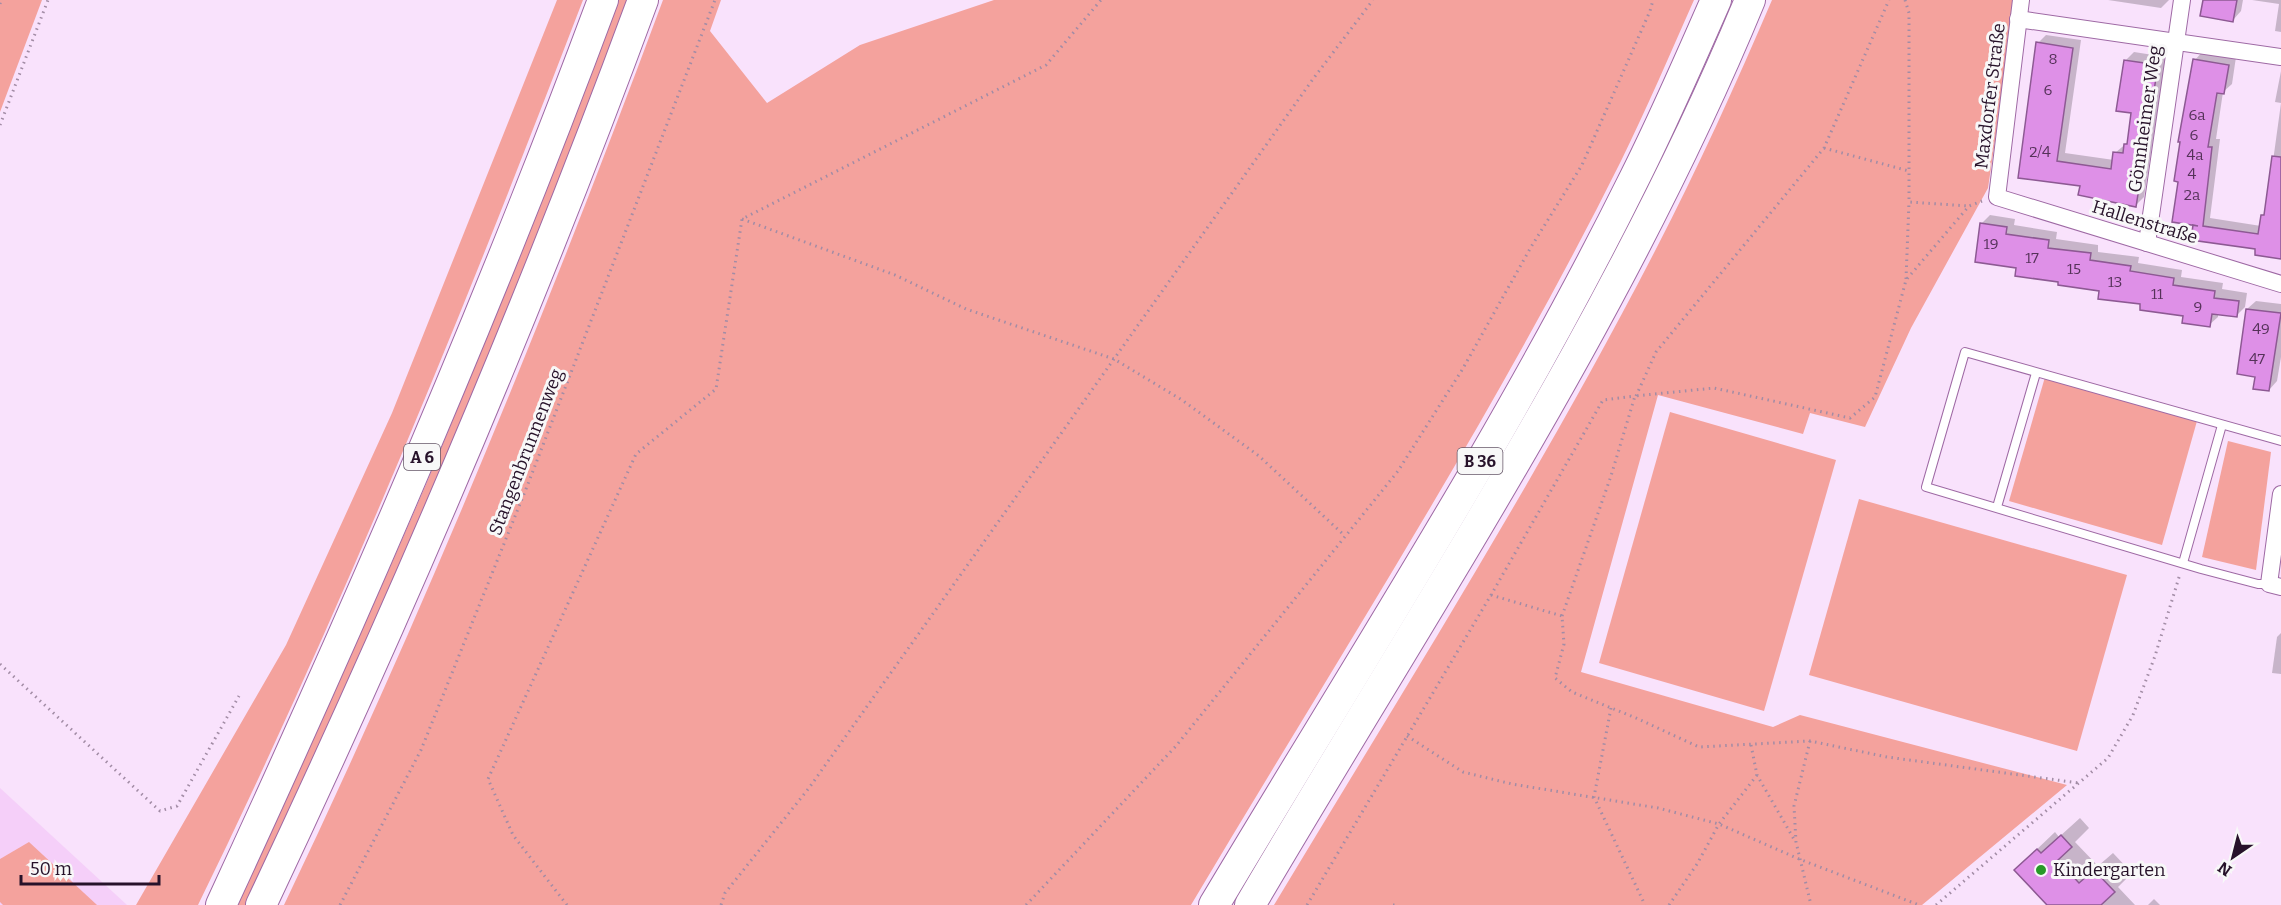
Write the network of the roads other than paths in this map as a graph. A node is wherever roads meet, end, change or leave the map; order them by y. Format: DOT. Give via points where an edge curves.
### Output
graph roads {
  1 [pos="603,0"];
  2 [pos="643,0"];
  3 [pos="1716,0"];
  4 [pos="1750,0"];
  5 [pos="2021,0"];
  6 [pos="2182,0"];
  7 [pos="2018,19"];
  8 [pos="2176,42"];
  9 [pos="2281,57"];
  10 [pos="1997,196"];
  11 [pos="2147,243"];
  12 [pos="2281,285"];
  13 [pos="2036,372"];
  14 [pos="2222,425"];
  15 [pos="2281,441"];
  16 [pos="2281,494"];
  17 [pos="1997,507"];
  18 [pos="2183,563"];
  19 [pos="2275,586"];
  20 [pos="221,905"];
  21 [pos="261,905"];
  22 [pos="1214,905"];
  23 [pos="1250,905"];
  1 -- 20 [label="highway, A 6" via="434,430"];
  2 -- 21 [label="highway, A 6" via="442,505"];
  3 -- 22 [label="highway, B 36" via="1630,186 1545,348 1425,556"];
  4 -- 23 [label="highway, B 36" via="1663,190 1562,381"];
  5 -- 7 [label="street, Maxdorfer Straße"];
  6 -- 8 [label="street, Gönnheimer Weg"];
  7 -- 8 [label="street"];
  7 -- 10 [label="street, Maxdorfer Straße"];
  8 -- 9 [label="street"];
  8 -- 11 [label="street, Gönnheimer Weg"];
  10 -- 11 [label="street, Hallenstraße"];
  11 -- 12 [label="street, Hallenstraße"];
  13 -- 14 [label="lane"];
  13 -- 17 [label="lane"];
  13 -- 17 [label="lane" via="1965,352 1935,453 1926,487"];
  14 -- 15 [label="lane"];
  14 -- 18 [label="lane"];
  16 -- 19 [label="street"];
  17 -- 18 [label="lane"];
  18 -- 19 [label="lane"];
}
